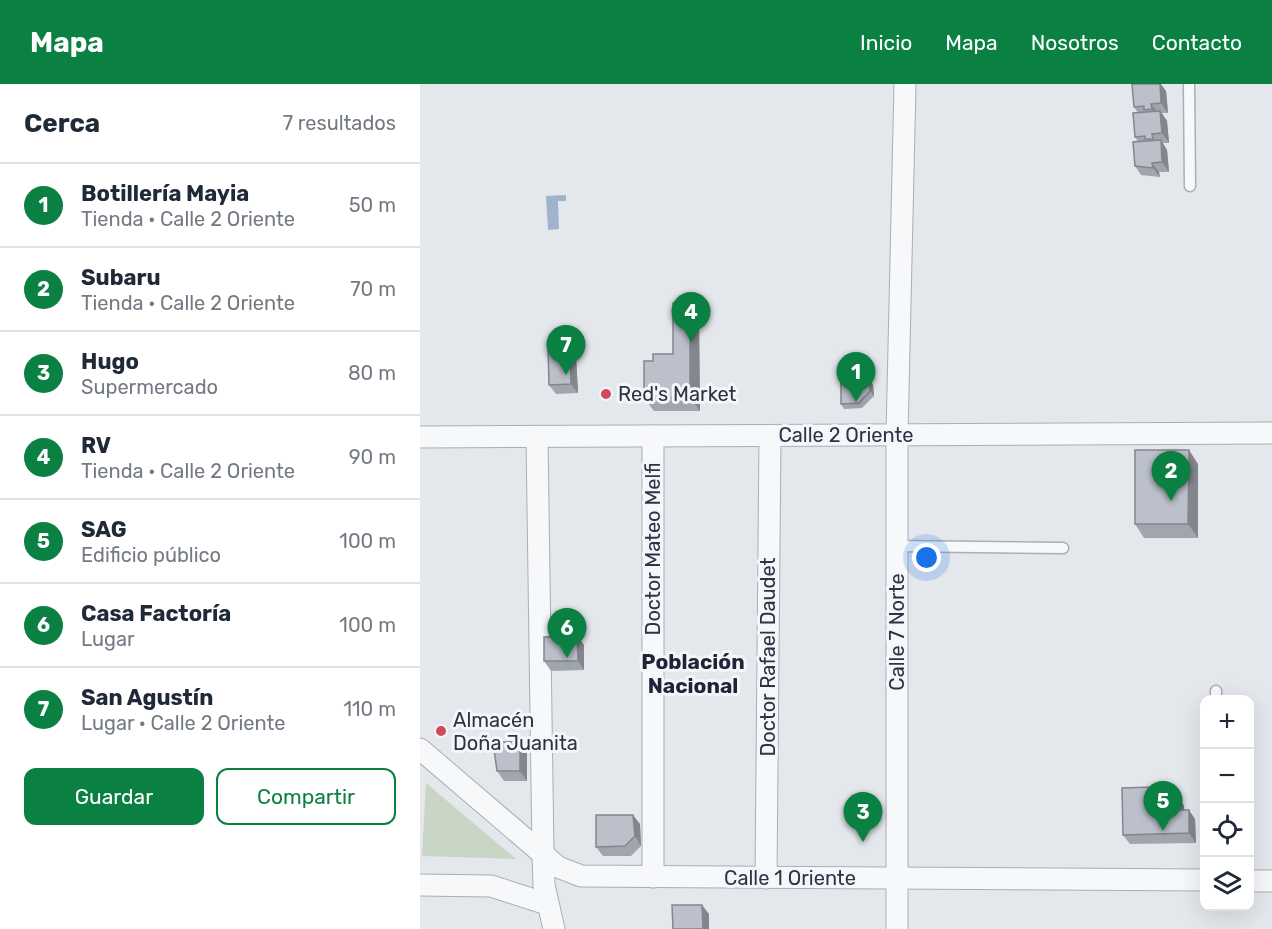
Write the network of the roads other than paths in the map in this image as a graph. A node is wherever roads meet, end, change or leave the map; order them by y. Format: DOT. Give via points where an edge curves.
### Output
graph roads {
  1 [pos="905,84"];
  2 [pos="1189,84"];
  3 [pos="1190,186"];
  4 [pos="1272,433"];
  5 [pos="897,435"];
  6 [pos="653,436"];
  7 [pos="770,436"];
  8 [pos="420,437"];
  9 [pos="537,437"];
  10 [pos="897,546"];
  11 [pos="1064,548"];
  12 [pos="420,749"];
  13 [pos="543,854"];
  14 [pos="653,877"];
  15 [pos="766,878"];
  16 [pos="896,878"];
  17 [pos="1200,880"];
  18 [pos="1254,881"];
  19 [pos="1272,881"];
  20 [pos="420,885"];
  21 [pos="547,904"];
  22 [pos="554,929"];
  23 [pos="897,929"];
  1 -- 5 [label="street, Calle 7 Norte"];
  2 -- 3 [label="lane"];
  4 -- 5 [label="street, Calle 2 Oriente"];
  5 -- 7 [label="street, Calle 2 Oriente"];
  5 -- 10 [label="street, Calle 7 Norte"];
  6 -- 7 [label="street, Calle 2 Oriente"];
  6 -- 9 [label="street, Calle 2 Oriente"];
  6 -- 14 [label="street, Doctor Mateo Melfi"];
  7 -- 15 [label="street, Doctor Rafael Daudet"];
  8 -- 9 [label="street, Calle 2 Oriente"];
  9 -- 13 [label="street"];
  10 -- 11 [label="lane"];
  10 -- 16 [label="street, Calle 7 Norte"];
  12 -- 13 [label="street, Calle 1 Oriente"];
  13 -- 14 [label="street, Calle 1 Oriente" via="558,867 581,876"];
  13 -- 21 [label="street"];
  14 -- 15 [label="street, Calle 1 Oriente"];
  15 -- 16 [label="street, Calle 1 Oriente"];
  16 -- 17 [label="street, Calle 1 Oriente"];
  16 -- 23 [label="street, Calle 7 Norte"];
  18 -- 19 [label="street"];
  20 -- 21 [label="street" via="491,886"];
  21 -- 22 [label="street"];
}
